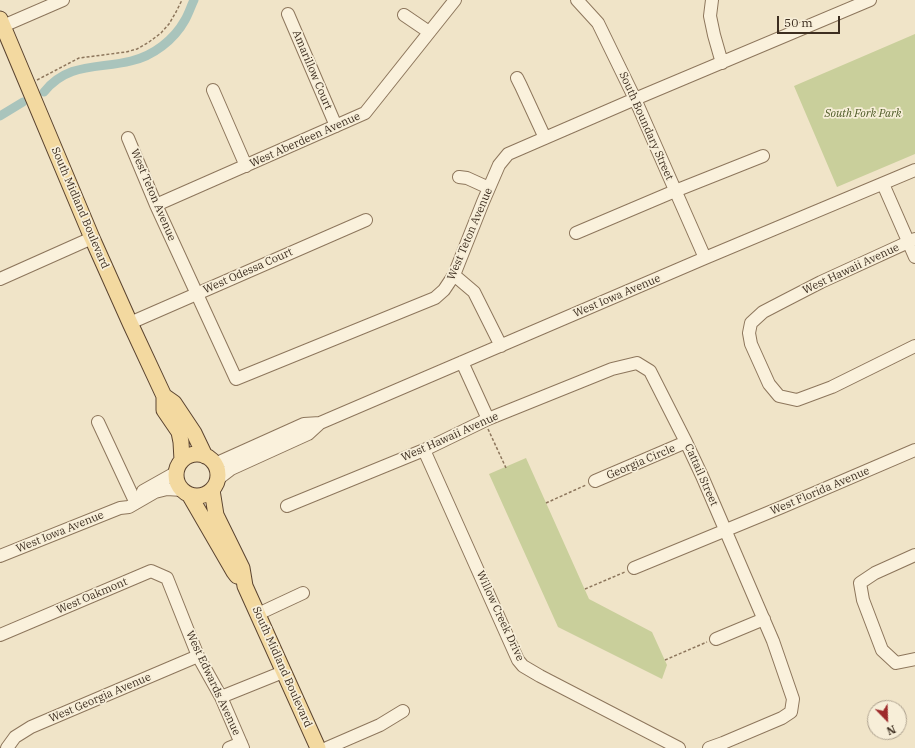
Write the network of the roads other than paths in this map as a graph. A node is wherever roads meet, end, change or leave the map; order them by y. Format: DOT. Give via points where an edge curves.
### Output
graph roads {
  1 [pos="64,0"];
  2 [pos="454,0"];
  3 [pos="712,0"];
  4 [pos="870,0"];
  5 [pos="579,1"];
  6 [pos="288,14"];
  7 [pos="404,15"];
  8 [pos="2,23"];
  9 [pos="429,32"];
  10 [pos="722,63"];
  11 [pos="517,78"];
  12 [pos="213,90"];
  13 [pos="635,99"];
  14 [pos="336,126"];
  15 [pos="128,138"];
  16 [pos="545,138"];
  17 [pos="763,156"];
  18 [pos="246,166"];
  19 [pos="915,170"];
  20 [pos="459,177"];
  21 [pos="883,184"];
  22 [pos="489,188"];
  23 [pos="675,191"];
  24 [pos="156,205"];
  25 [pos="366,220"];
  26 [pos="576,233"];
  27 [pos="92,238"];
  28 [pos="912,241"];
  29 [pos="915,257"];
  30 [pos="705,258"];
  31 [pos="454,275"];
  32 [pos="0,279"];
  33 [pos="196,294"];
  34 [pos="130,323"];
  35 [pos="501,346"];
  36 [pos="915,346"];
  37 [pos="462,362"];
  38 [pos="612,369"];
  39 [pos="164,396"];
  40 [pos="486,420"];
  41 [pos="98,422"];
  42 [pos="320,423"];
  43 [pos="686,442"];
  44 [pos="424,450"];
  45 [pos="915,450"];
  46 [pos="210,460"];
  47 [pos="179,466"];
  48 [pos="595,482"];
  49 [pos="215,485"];
  50 [pos="186,493"];
  51 [pos="133,496"];
  52 [pos="288,506"];
  53 [pos="120,508"];
  54 [pos="726,531"];
  55 [pos="0,556"];
  56 [pos="915,556"];
  57 [pos="634,568"];
  58 [pos="246,586"];
  59 [pos="303,593"];
  60 [pos="174,596"];
  61 [pos="258,614"];
  62 [pos="764,619"];
  63 [pos="0,635"];
  64 [pos="716,639"];
  65 [pos="198,656"];
  66 [pos="915,659"];
  67 [pos="283,672"];
  68 [pos="221,697"];
  69 [pos="403,711"];
  70 [pos="242,745"];
  71 [pos="8,748"];
  72 [pos="229,748"];
  73 [pos="318,748"];
  74 [pos="327,748"];
  75 [pos="679,748"];
  76 [pos="709,748"];
  1 -- 8 [label="street"];
  2 -- 9 [label="street, West Aberdeen Avenue"];
  3 -- 10 [label="street" via="710,16"];
  4 -- 10 [label="street, West Teton Avenue"];
  5 -- 13 [label="street, South Boundary Street" via="598,23"];
  6 -- 14 [label="street, Amarillow Court"];
  7 -- 9 [label="street"];
  8 -- 27 [label="main road, South Midland Boulevard"];
  9 -- 14 [label="street, West Aberdeen Avenue" via="365,113"];
  10 -- 13 [label="street, West Teton Avenue"];
  11 -- 16 [label="street"];
  12 -- 18 [label="street"];
  13 -- 16 [label="street, West Teton Avenue"];
  13 -- 23 [label="street, South Boundary Street"];
  14 -- 18 [label="street, West Aberdeen Avenue"];
  15 -- 24 [label="street, West Teton Avenue"];
  16 -- 22 [label="street, West Teton Avenue" via="508,154 499,165"];
  17 -- 23 [label="street"];
  18 -- 24 [label="street, West Aberdeen Avenue"];
  19 -- 21 [label="street, West Iowa Avenue"];
  20 -- 22 [label="street"];
  21 -- 28 [label="street"];
  21 -- 30 [label="street, West Iowa Avenue"];
  22 -- 31 [label="street, West Teton Avenue"];
  23 -- 26 [label="street"];
  23 -- 30 [label="street, South Boundary Street"];
  24 -- 33 [label="street, West Teton Avenue"];
  25 -- 33 [label="street, West Odessa Court"];
  27 -- 32 [label="street"];
  27 -- 34 [label="main road, South Midland Boulevard"];
  28 -- 29 [label="street"];
  28 -- 36 [label="street, West Hawaii Avenue" via="763,312 751,323 749,333 751,344 769,384 779,396 797,400 832,387"];
  30 -- 35 [label="street, West Iowa Avenue"];
  31 -- 33 [label="street, West Teton Avenue" via="435,298 236,380"];
  31 -- 35 [label="street" via="474,292"];
  33 -- 34 [label="street, West Odessa Court"];
  34 -- 39 [label="main road, South Midland Boulevard"];
  35 -- 37 [label="street, West Iowa Avenue"];
  37 -- 40 [label="street"];
  37 -- 42 [label="street, West Iowa Avenue"];
  38 -- 40 [label="street, West Hawaii Avenue"];
  38 -- 43 [label="street, Cattail Street" via="638,363 650,371"];
  39 -- 46 [label="main road, South Midland Boulevard" via="174,403"];
  39 -- 47 [label="main road, South Midland Boulevard" via="164,410 179,432"];
  40 -- 44 [label="street, West Hawaii Avenue"];
  41 -- 51 [label="street"];
  42 -- 46 [label="street, West Iowa Avenue" via="304,424"];
  42 -- 49 [label="street, West Iowa Avenue" via="308,434 231,469"];
  43 -- 48 [label="street, Georgia Circle"];
  43 -- 54 [label="street, Cattail Street"];
  44 -- 52 [label="street, West Hawaii Avenue"];
  44 -- 75 [label="street, Willow Creek Drive" via="518,660 523,666"];
  45 -- 54 [label="street, West Florida Avenue"];
  46 -- 47 [label="main road" via="201,454 194,454 188,456"];
  46 -- 49 [label="main road" via="218,473"];
  47 -- 50 [label="main road" via="176,480"];
  47 -- 51 [label="street, West Iowa Avenue"];
  49 -- 50 [label="main road" via="205,495 198,497"];
  49 -- 58 [label="main road, South Midland Boulevard" via="216,515 242,568"];
  50 -- 53 [label="street, West Iowa Avenue" via="167,489 155,492 128,507"];
  50 -- 58 [label="main road, South Midland Boulevard" via="234,572"];
  51 -- 53 [label="street, West Iowa Avenue" via="125,500"];
  53 -- 55 [label="street, West Iowa Avenue"];
  54 -- 57 [label="street, West Florida Avenue"];
  54 -- 62 [label="street, Cattail Street"];
  56 -- 66 [label="street" via="875,573 860,583 863,600 882,650 896,662"];
  58 -- 61 [label="main road, South Midland Boulevard"];
  59 -- 61 [label="street"];
  60 -- 63 [label="street, West Oakmont" via="167,578 151,571"];
  60 -- 65 [label="street, West Edwards Avenue"];
  61 -- 67 [label="main road, South Midland Boulevard"];
  62 -- 64 [label="street"];
  62 -- 76 [label="street, Cattail Street" via="793,699 791,712"];
  65 -- 68 [label="street, West Edwards Avenue"];
  65 -- 71 [label="street, West Georgia Avenue" via="31,727 15,737"];
  67 -- 68 [label="street"];
  67 -- 73 [label="main road, South Midland Boulevard"];
  68 -- 70 [label="street, West Edwards Avenue"];
  69 -- 74 [label="street" via="380,725"];
  70 -- 72 [label="street"];
}
